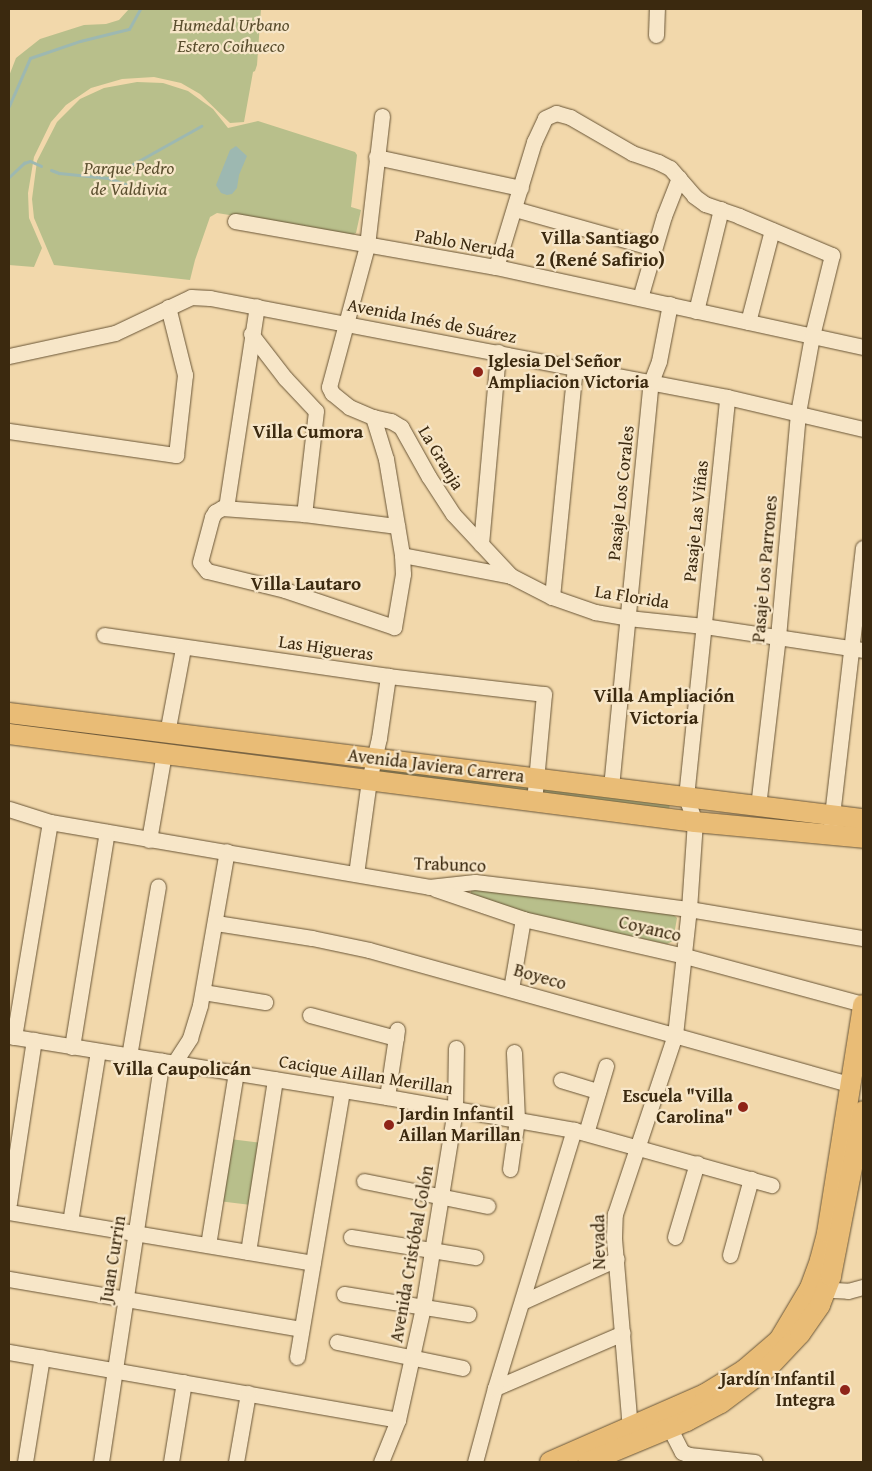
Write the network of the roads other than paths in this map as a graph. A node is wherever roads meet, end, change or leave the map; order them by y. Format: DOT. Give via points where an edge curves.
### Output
graph roads {
  1 [pos="657,9"];
  2 [pos="656,35"];
  3 [pos="382,116"];
  4 [pos="376,157"];
  5 [pos="679,178"];
  6 [pos="521,188"];
  7 [pos="514,208"];
  8 [pos="721,209"];
  9 [pos="235,221"];
  10 [pos="772,230"];
  11 [pos="367,246"];
  12 [pos="654,248"];
  13 [pos="496,268"];
  14 [pos="640,298"];
  15 [pos="670,304"];
  16 [pos="257,306"];
  17 [pos="168,307"];
  18 [pos="696,311"];
  19 [pos="748,322"];
  20 [pos="347,323"];
  21 [pos="251,334"];
  22 [pos="812,336"];
  23 [pos="863,347"];
  24 [pos="498,352"];
  25 [pos="9,356"];
  26 [pos="575,368"];
  27 [pos="651,382"];
  28 [pos="727,397"];
  29 [pos="798,414"];
  30 [pos="373,417"];
  31 [pos="863,428"];
  32 [pos="9,432"];
  33 [pos="226,508"];
  34 [pos="304,514"];
  35 [pos="397,526"];
  36 [pos="480,544"];
  37 [pos="863,548"];
  38 [pos="402,556"];
  39 [pos="511,576"];
  40 [pos="552,597"];
  41 [pos="628,618"];
  42 [pos="704,626"];
  43 [pos="104,635"];
  44 [pos="778,636"];
  45 [pos="183,648"];
  46 [pos="857,649"];
  47 [pos="388,676"];
  48 [pos="9,713"];
  49 [pos="167,733"];
  50 [pos="9,734"];
  51 [pos="164,754"];
  52 [pos="375,760"];
  53 [pos="536,778"];
  54 [pos="368,780"];
  55 [pos="611,787"];
  56 [pos="686,797"];
  57 [pos="534,801"];
  58 [pos="758,806"];
  59 [pos="9,809"];
  60 [pos="832,815"];
  61 [pos="863,819"];
  62 [pos="50,822"];
  63 [pos="695,822"];
  64 [pos="107,832"];
  65 [pos="830,835"];
  66 [pos="863,838"];
  67 [pos="149,840"];
  68 [pos="227,851"];
  69 [pos="356,874"];
  70 [pos="158,886"];
  71 [pos="429,887"];
  72 [pos="689,909"];
  73 [pos="523,920"];
  74 [pos="216,923"];
  75 [pos="863,938"];
  76 [pos="685,956"];
  77 [pos="511,989"];
  78 [pos="203,992"];
  79 [pos="265,1002"];
  80 [pos="863,1004"];
  81 [pos="310,1016"];
  82 [pos="674,1035"];
  83 [pos="11,1037"];
  84 [pos="34,1040"];
  85 [pos="72,1047"];
  86 [pos="456,1048"];
  87 [pos="98,1051"];
  88 [pos="514,1052"];
  89 [pos="129,1056"];
  90 [pos="168,1062"];
  91 [pos="606,1066"];
  92 [pos="236,1073"];
  93 [pos="275,1079"];
  94 [pos="561,1080"];
  95 [pos="850,1084"];
  96 [pos="342,1090"];
  97 [pos="598,1091"];
  98 [pos="387,1098"];
  99 [pos="455,1109"];
  100 [pos="863,1112"];
  101 [pos="517,1119"];
  102 [pos="580,1132"];
  103 [pos="638,1148"];
  104 [pos="697,1163"];
  105 [pos="859,1164"];
  106 [pos="510,1169"];
  107 [pos="751,1179"];
  108 [pos="364,1181"];
  109 [pos="771,1185"];
  110 [pos="442,1196"];
  111 [pos="9,1203"];
  112 [pos="488,1206"];
  113 [pos="9,1212"];
  114 [pos="70,1222"];
  115 [pos="136,1233"];
  116 [pos="351,1237"];
  117 [pos="675,1237"];
  118 [pos="208,1245"];
  119 [pos="432,1250"];
  120 [pos="248,1252"];
  121 [pos="730,1255"];
  122 [pos="475,1257"];
  123 [pos="616,1260"];
  124 [pos="313,1263"];
  125 [pos="9,1279"];
  126 [pos="863,1287"];
  127 [pos="818,1289"];
  128 [pos="344,1294"];
  129 [pos="126,1299"];
  130 [pos="522,1302"];
  131 [pos="422,1307"];
  132 [pos="468,1314"];
  133 [pos="302,1329"];
  134 [pos="623,1333"];
  135 [pos="336,1342"];
  136 [pos="9,1352"];
  137 [pos="42,1357"];
  138 [pos="297,1357"];
  139 [pos="413,1358"];
  140 [pos="462,1368"];
  141 [pos="115,1370"];
  142 [pos="184,1382"];
  143 [pos="495,1388"];
  144 [pos="248,1393"];
  145 [pos="398,1420"];
  146 [pos="666,1421"];
  147 [pos="630,1428"];
  148 [pos="25,1462"];
  149 [pos="101,1462"];
  150 [pos="171,1462"];
  151 [pos="238,1462"];
  152 [pos="381,1462"];
  153 [pos="475,1462"];
  154 [pos="550,1462"];
  155 [pos="588,1462"];
  156 [pos="755,1462"];
  1 -- 2 [label="street"];
  3 -- 4 [label="street, La Granja"];
  4 -- 6 [label="street"];
  4 -- 11 [label="street, La Granja"];
  5 -- 6 [label="street" via="670,168 632,153 570,116 556,113 545,118 534,142"];
  5 -- 8 [label="street" via="694,196"];
  5 -- 12 [label="street"];
  6 -- 7 [label="street"];
  7 -- 12 [label="street"];
  7 -- 13 [label="street"];
  8 -- 10 [label="street"];
  8 -- 18 [label="street"];
  9 -- 11 [label="street, Pablo Neruda"];
  10 -- 19 [label="street"];
  10 -- 22 [label="street, Pasaje Los Parrones" via="832,255"];
  11 -- 13 [label="street, Pablo Neruda"];
  11 -- 20 [label="street, La Granja"];
  12 -- 14 [label="street"];
  13 -- 14 [label="street, Pablo Neruda"];
  14 -- 15 [label="street, Pablo Neruda"];
  15 -- 18 [label="street, Pablo Neruda"];
  15 -- 27 [label="street, Pasaje Los Corales" via="659,361"];
  16 -- 17 [label="street, Avenida Inés de Suárez" via="191,298"];
  16 -- 20 [label="street, Avenida Inés de Suárez"];
  16 -- 21 [label="street"];
  17 -- 25 [label="street, Avenida Inés de Suárez" via="115,333"];
  17 -- 32 [label="street" via="185,375 176,455"];
  18 -- 19 [label="street, Pablo Neruda"];
  19 -- 22 [label="street, Pablo Neruda"];
  20 -- 24 [label="street, Avenida Inés de Suárez"];
  20 -- 30 [label="street, La Granja" via="329,387 349,407"];
  21 -- 33 [label="street"];
  21 -- 34 [label="street" via="284,378 316,411"];
  22 -- 23 [label="street, Pablo Neruda"];
  22 -- 29 [label="street, Pasaje Los Parrones"];
  24 -- 26 [label="street, Avenida Inés de Suárez"];
  24 -- 36 [label="street"];
  26 -- 27 [label="street, Avenida Inés de Suárez"];
  26 -- 40 [label="street"];
  27 -- 28 [label="street, Avenida Inés de Suárez"];
  27 -- 41 [label="street, Pasaje Los Corales"];
  28 -- 29 [label="street, Avenida Inés de Suárez"];
  28 -- 42 [label="street, Pasaje Las Viñas"];
  29 -- 31 [label="street, Avenida Inés de Suárez"];
  29 -- 44 [label="street, Pasaje Los Parrones"];
  30 -- 35 [label="street" via="386,459"];
  30 -- 36 [label="street, La Granja" via="391,420 400,427 453,514"];
  33 -- 34 [label="street"];
  33 -- 38 [label="street" via="218,510 212,517 200,559 207,571 285,590 394,627 403,574"];
  34 -- 35 [label="street"];
  35 -- 38 [label="street"];
  36 -- 39 [label="street, La Granja"];
  37 -- 46 [label="street"];
  38 -- 39 [label="street, La Florida"];
  39 -- 40 [label="street, La Florida"];
  40 -- 41 [label="street, La Florida" via="587,610"];
  41 -- 42 [label="street, La Florida"];
  41 -- 55 [label="street, Pasaje Los Corales"];
  42 -- 44 [label="street, La Florida"];
  42 -- 56 [label="street, Pasaje Las Viñas"];
  43 -- 45 [label="street, Las Higueras"];
  44 -- 46 [label="street, La Florida"];
  44 -- 58 [label="street, Pasaje Los Parrones"];
  45 -- 47 [label="street, Las Higueras"];
  45 -- 49 [label="street"];
  46 -- 60 [label="street"];
  47 -- 52 [label="street"];
  47 -- 53 [label="street, Las Higueras" via="544,694"];
  48 -- 49 [label="main road, Avenida Javiera Carrera"];
  49 -- 52 [label="main road, Avenida Javiera Carrera"];
  50 -- 51 [label="main road, Avenida Javiera Carrera"];
  51 -- 54 [label="main road, Avenida Javiera Carrera"];
  51 -- 67 [label="street"];
  52 -- 53 [label="main road, Avenida Javiera Carrera"];
  52 -- 54 [label="street"];
  53 -- 55 [label="main road, Avenida Javiera Carrera"];
  53 -- 57 [label="street"];
  54 -- 57 [label="main road, Avenida Javiera Carrera"];
  54 -- 69 [label="street"];
  55 -- 56 [label="main road, Avenida Javiera Carrera"];
  56 -- 58 [label="main road, Avenida Javiera Carrera"];
  56 -- 63 [label="street"];
  57 -- 63 [label="main road, Avenida Javiera Carrera"];
  58 -- 60 [label="main road, Avenida Javiera Carrera"];
  59 -- 62 [label="street, Trabunco"];
  60 -- 61 [label="main road, Avenida Javiera Carrera"];
  60 -- 65 [label="street"];
  62 -- 64 [label="street, Trabunco"];
  62 -- 83 [label="street"];
  63 -- 65 [label="main road, Avenida Javiera Carrera"];
  63 -- 72 [label="street, Nevada"];
  64 -- 67 [label="street, Trabunco"];
  64 -- 85 [label="street"];
  65 -- 66 [label="main road, Avenida Javiera Carrera"];
  67 -- 68 [label="street, Trabunco"];
  68 -- 69 [label="street, Trabunco"];
  68 -- 74 [label="street, Juan Currin"];
  69 -- 71 [label="street, Trabunco"];
  70 -- 89 [label="street"];
  71 -- 72 [label="street, Trabunco" via="475,882"];
  71 -- 73 [label="street, Coyanco"];
  72 -- 75 [label="street, Trabunco"];
  72 -- 76 [label="street, Nevada"];
  73 -- 76 [label="street, Coyanco"];
  73 -- 77 [label="street"];
  74 -- 77 [label="street, Boyeco" via="369,950"];
  74 -- 78 [label="street, Juan Currin"];
  76 -- 80 [label="street, Coyanco"];
  76 -- 82 [label="street, Nevada"];
  77 -- 82 [label="street, Boyeco"];
  78 -- 79 [label="street"];
  78 -- 90 [label="street, Juan Currin" via="190,1038"];
  80 -- 95 [label="main road"];
  81 -- 98 [label="street" via="396,1033"];
  82 -- 95 [label="street, Boyeco"];
  82 -- 103 [label="street, Nevada"];
  83 -- 84 [label="street, Cacique Aillan Merillan"];
  84 -- 85 [label="street, Cacique Aillan Merillan"];
  84 -- 111 [label="street"];
  85 -- 87 [label="street, Cacique Aillan Merillan"];
  86 -- 99 [label="street, Avenida Cristóbal Colón"];
  87 -- 89 [label="street, Cacique Aillan Merillan"];
  87 -- 114 [label="street"];
  88 -- 101 [label="street"];
  89 -- 90 [label="street, Cacique Aillan Merillan"];
  90 -- 92 [label="street, Cacique Aillan Merillan"];
  90 -- 115 [label="street, Juan Currin"];
  91 -- 97 [label="street"];
  92 -- 93 [label="street, Cacique Aillan Merillan"];
  92 -- 118 [label="street"];
  93 -- 96 [label="street, Cacique Aillan Merillan"];
  93 -- 120 [label="street"];
  94 -- 97 [label="street"];
  95 -- 127 [label="main road"];
  96 -- 98 [label="street, Cacique Aillan Merillan"];
  96 -- 124 [label="street"];
  97 -- 102 [label="street"];
  98 -- 99 [label="street, Cacique Aillan Merillan"];
  99 -- 101 [label="street, Cacique Aillan Merillan"];
  99 -- 110 [label="street, Avenida Cristóbal Colón"];
  100 -- 105 [label="main road"];
  101 -- 102 [label="street, Cacique Aillan Merillan"];
  101 -- 106 [label="street"];
  102 -- 103 [label="street, Cacique Aillan Merillan"];
  102 -- 130 [label="street"];
  103 -- 104 [label="street, Cacique Aillan Merillan"];
  103 -- 123 [label="street, Nevada" via="615,1214"];
  104 -- 107 [label="street, Cacique Aillan Merillan"];
  104 -- 117 [label="street"];
  105 -- 127 [label="main road"];
  107 -- 109 [label="street, Cacique Aillan Merillan"];
  107 -- 121 [label="street"];
  108 -- 110 [label="street"];
  110 -- 112 [label="street"];
  110 -- 119 [label="street, Avenida Cristóbal Colón"];
  113 -- 114 [label="street"];
  114 -- 115 [label="street"];
  115 -- 118 [label="street"];
  115 -- 129 [label="street, Juan Currin"];
  116 -- 119 [label="street"];
  118 -- 120 [label="street"];
  119 -- 122 [label="street"];
  119 -- 131 [label="street, Avenida Cristóbal Colón"];
  120 -- 124 [label="street"];
  123 -- 130 [label="street"];
  123 -- 134 [label="street, Nevada"];
  124 -- 133 [label="street"];
  125 -- 129 [label="street"];
  126 -- 127 [label="street" via="848,1291"];
  127 -- 146 [label="main road" via="779,1340 762,1355"];
  128 -- 131 [label="street"];
  129 -- 133 [label="street"];
  129 -- 141 [label="street, Juan Currin"];
  130 -- 143 [label="street"];
  131 -- 132 [label="street"];
  131 -- 139 [label="street, Avenida Cristóbal Colón"];
  133 -- 138 [label="street"];
  134 -- 143 [label="street"];
  134 -- 147 [label="street, Nevada"];
  135 -- 139 [label="street"];
  136 -- 137 [label="street"];
  137 -- 141 [label="street"];
  137 -- 148 [label="street"];
  139 -- 140 [label="street"];
  139 -- 145 [label="street, Avenida Cristóbal Colón"];
  141 -- 142 [label="street"];
  141 -- 149 [label="street, Juan Currin"];
  142 -- 144 [label="street"];
  142 -- 150 [label="street"];
  143 -- 153 [label="street"];
  144 -- 145 [label="street"];
  144 -- 151 [label="street"];
  145 -- 152 [label="street, Avenida Cristóbal Colón"];
  146 -- 147 [label="main road"];
  146 -- 155 [label="main road"];
  146 -- 156 [label="street" via="679,1447 689,1455"];
  147 -- 154 [label="main road"];
}
